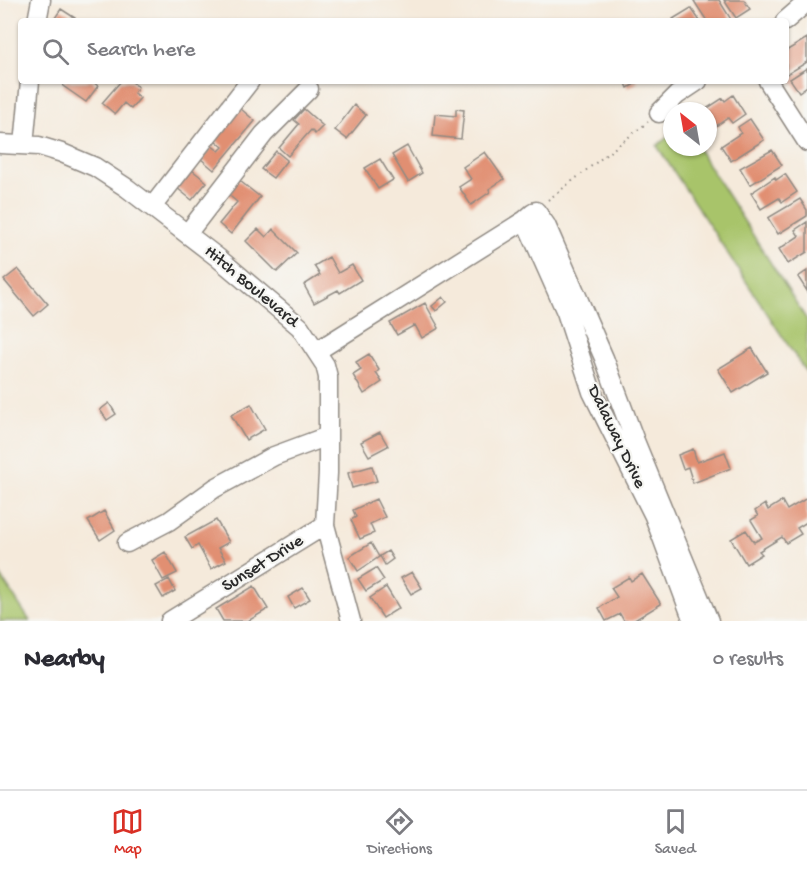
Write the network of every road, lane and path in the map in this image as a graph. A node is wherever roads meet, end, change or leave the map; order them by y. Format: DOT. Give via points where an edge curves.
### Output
graph roads {
  1 [pos="41,0"];
  2 [pos="807,2"];
  3 [pos="38,18"];
  4 [pos="788,18"];
  5 [pos="30,84"];
  6 [pos="248,84"];
  7 [pos="694,84"];
  8 [pos="770,84"];
  9 [pos="309,89"];
  10 [pos="659,113"];
  11 [pos="807,142"];
  12 [pos="0,144"];
  13 [pos="24,145"];
  14 [pos="152,207"];
  15 [pos="534,212"];
  16 [pos="188,234"];
  17 [pos="317,351"];
  18 [pos="328,436"];
  19 [pos="325,525"];
  20 [pos="127,543"];
  21 [pos="170,621"];
  22 [pos="351,621"];
  23 [pos="693,621"];
  24 [pos="709,621"];
  1 -- 3 [label="street"];
  2 -- 4 [label="street"];
  5 -- 13 [label="street"];
  6 -- 14 [label="street"];
  7 -- 10 [label="street"];
  8 -- 11 [label="street"];
  9 -- 16 [label="street" via="264,134"];
  10 -- 15 [label="path"];
  12 -- 13 [label="street, Hitch Boulevard"];
  13 -- 14 [label="street, Hitch Boulevard" via="62,153 95,167"];
  14 -- 16 [label="street, Hitch Boulevard"];
  15 -- 17 [label="street"];
  15 -- 23 [label="street, Dalaway Drive" via="592,392 654,516"];
  15 -- 24 [label="street" via="546,225 604,358"];
  16 -- 17 [label="street, Hitch Boulevard" via="300,327"];
  17 -- 18 [label="street, Hitch Boulevard" via="328,377"];
  18 -- 19 [label="street, Hitch Boulevard"];
  18 -- 20 [label="street" via="264,462 215,488 169,521"];
  19 -- 21 [label="street, Sunset Drive"];
  19 -- 22 [label="street, Hitch Boulevard"];
}
